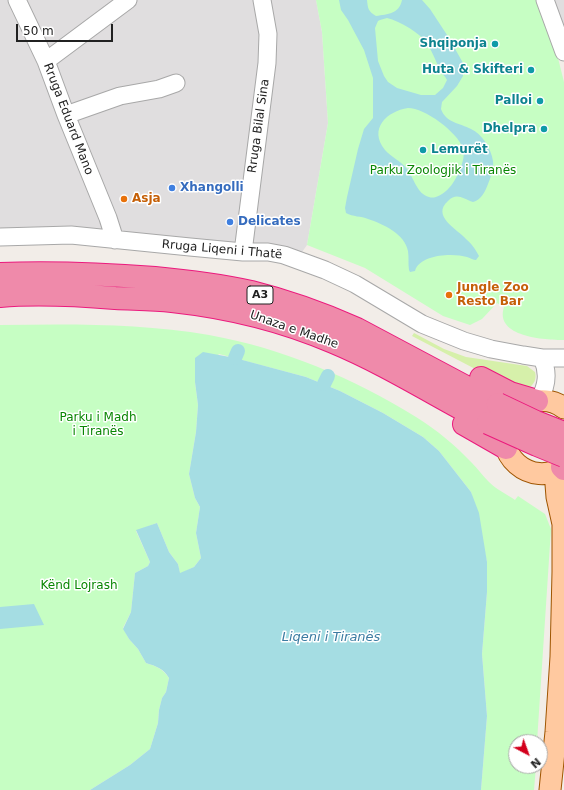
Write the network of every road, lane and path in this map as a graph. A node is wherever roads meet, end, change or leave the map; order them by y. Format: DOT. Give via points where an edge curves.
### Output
graph roads {
  1 [pos="17,0"];
  2 [pos="128,0"];
  3 [pos="262,0"];
  4 [pos="545,0"];
  5 [pos="564,52"];
  6 [pos="46,61"];
  7 [pos="176,83"];
  8 [pos="66,115"];
  9 [pos="0,237"];
  10 [pos="115,240"];
  11 [pos="243,252"];
  12 [pos="0,274"];
  13 [pos="141,277"];
  14 [pos="0,296"];
  15 [pos="116,298"];
  16 [pos="557,360"];
  17 [pos="538,400"];
  18 [pos="564,408"];
  19 [pos="493,413"];
  20 [pos="564,433"];
  21 [pos="506,448"];
  22 [pos="558,467"];
  23 [pos="564,524"];
  24 [pos="550,790"];
  1 -- 6 [label="street, Rruga Eduard Mano"];
  2 -- 6 [label="street"];
  3 -- 11 [label="street, Rruga Bilal Sina" via="268,34 267,63"];
  4 -- 5 [label="street"];
  6 -- 8 [label="street, Rruga Eduard Mano"];
  7 -- 8 [label="street" via="159,89 120,96"];
  8 -- 10 [label="street, Rruga Eduard Mano"];
  9 -- 10 [label="street, Rruga Liqeni i Thatë" via="72,235"];
  10 -- 11 [label="street, Rruga Liqeni i Thatë"];
  11 -- 16 [label="street, Rruga Liqeni i Thatë" via="268,252 297,259 325,270 355,284 422,324 484,347"];
  12 -- 13 [label="highway, Unaza e Madhe / A3" via="42,272"];
  13 -- 17 [label="highway" via="171,269 222,275 290,289 363,317 510,393"];
  13 -- 19 [label="highway, Unaza e Madhe / A3" via="251,292 298,306 357,329"];
  14 -- 15 [label="highway, Unaza e Madhe / A3"];
  15 -- 19 [label="highway, Unaza e Madhe / A3" via="207,306 303,330"];
  15 -- 21 [label="highway" via="137,308 218,319 332,356"];
  16 -- 17 [label="street" via="547,372 547,380"];
  17 -- 18 [label="main road"];
  17 -- 21 [label="main road" via="521,406 509,419 505,431"];
  19 -- 20 [label="highway, Unaza e Madhe / A3, bridge" via="536,422"];
  19 -- 22 [label="highway, Unaza e Madhe / A3, bridge" via="537,445"];
  21 -- 22 [label="main road" via="518,466 530,472"];
  22 -- 23 [label="main road" via="557,497"];
  23 -- 24 [label="main road" via="561,656"];
}
